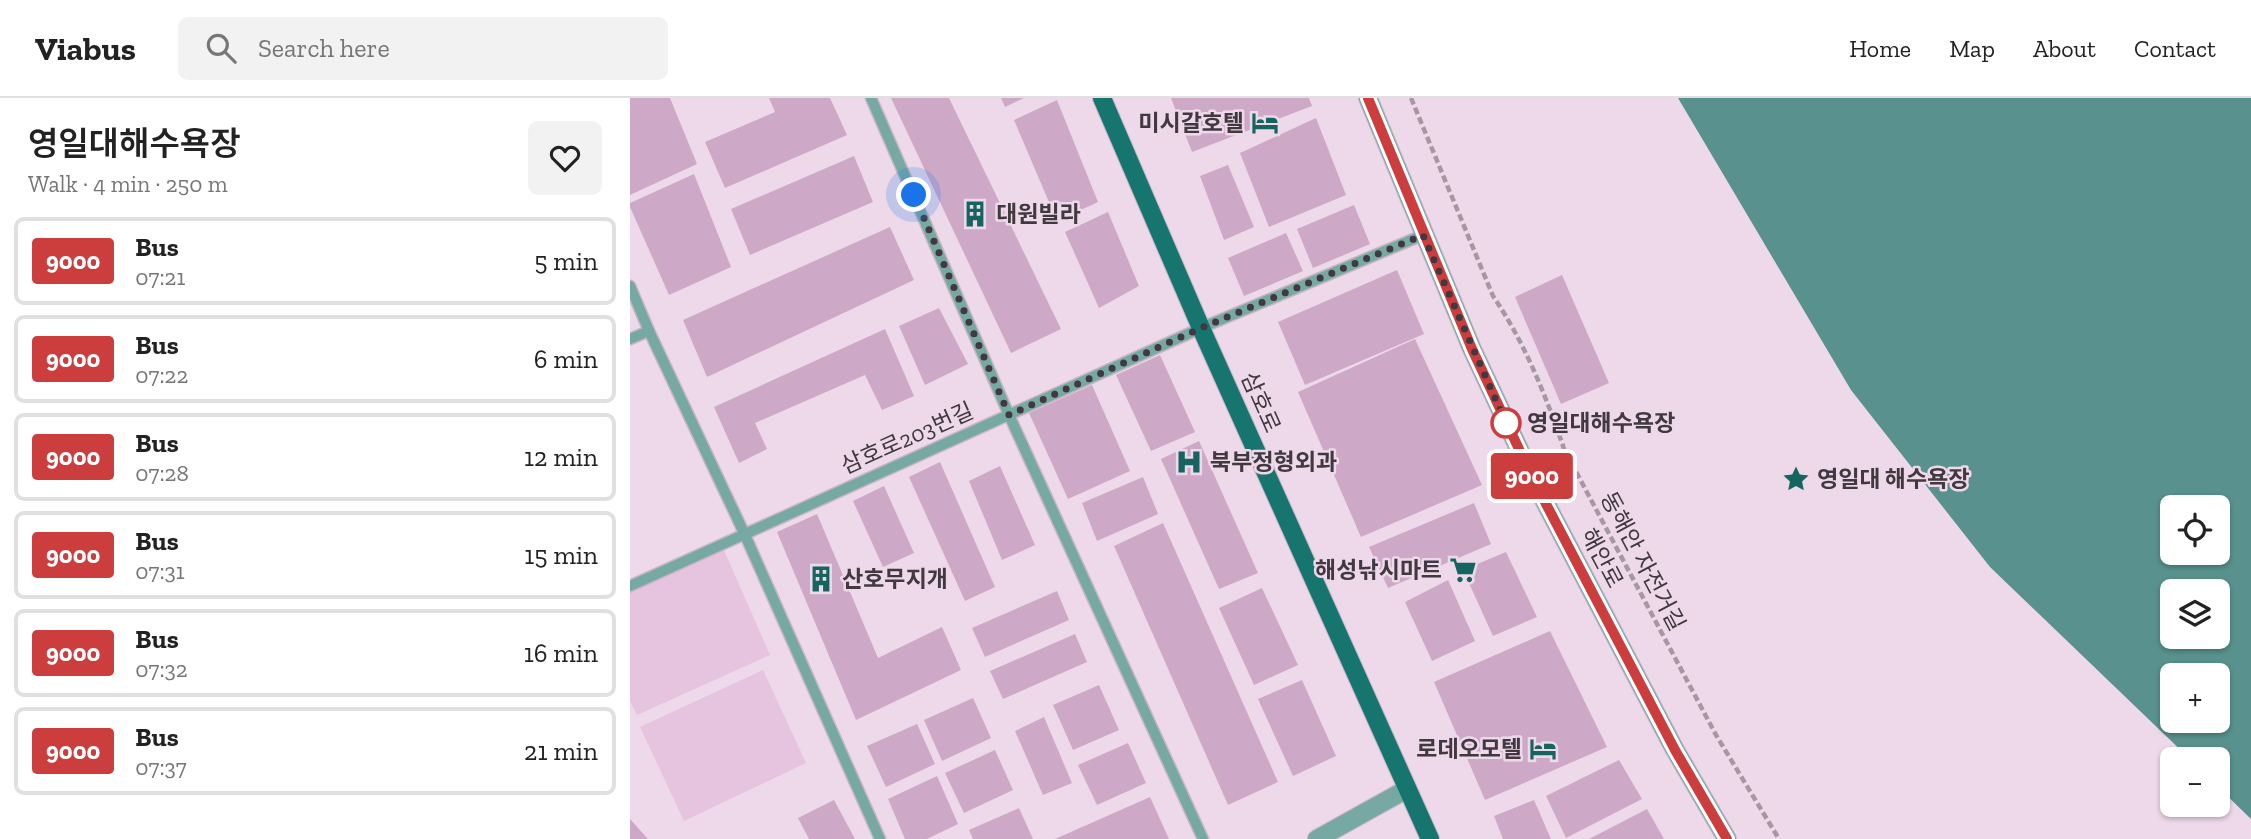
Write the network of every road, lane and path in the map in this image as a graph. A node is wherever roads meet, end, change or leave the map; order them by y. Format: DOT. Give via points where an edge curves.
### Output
graph roads {
  1 [pos="871,98"];
  2 [pos="1102,98"];
  3 [pos="1368,98"];
  4 [pos="1411,98"];
  5 [pos="1423,235"];
  6 [pos="630,286"];
  7 [pos="1201,328"];
  8 [pos="649,331"];
  9 [pos="630,339"];
  10 [pos="1009,415"];
  11 [pos="745,535"];
  12 [pos="630,586"];
  13 [pos="1407,789"];
  14 [pos="880,839"];
  15 [pos="1203,839"];
  16 [pos="1317,839"];
  17 [pos="1430,839"];
  18 [pos="1727,839"];
  19 [pos="1779,839"];
  1 -- 10 [label="lane"];
  2 -- 7 [label="main road, 삼호로"];
  3 -- 5 [label="street, 해안로"];
  4 -- 19 [label="path, 동해안 자전거길" via="1493,296 1512,324 1564,449 1716,736"];
  5 -- 7 [label="lane, 삼호로203번길"];
  5 -- 18 [label="street, 해안로" via="1534,481 1675,750"];
  6 -- 8 [label="lane"];
  7 -- 10 [label="lane, 삼호로203번길"];
  7 -- 13 [label="main road, 삼호로"];
  8 -- 9 [label="lane"];
  8 -- 11 [label="lane"];
  10 -- 11 [label="lane, 삼호로203번길"];
  10 -- 15 [label="lane"];
  11 -- 12 [label="lane, 삼호로203번길"];
  11 -- 14 [label="lane"];
  13 -- 16 [label="street"];
  13 -- 17 [label="main road, 삼호로"];
}
